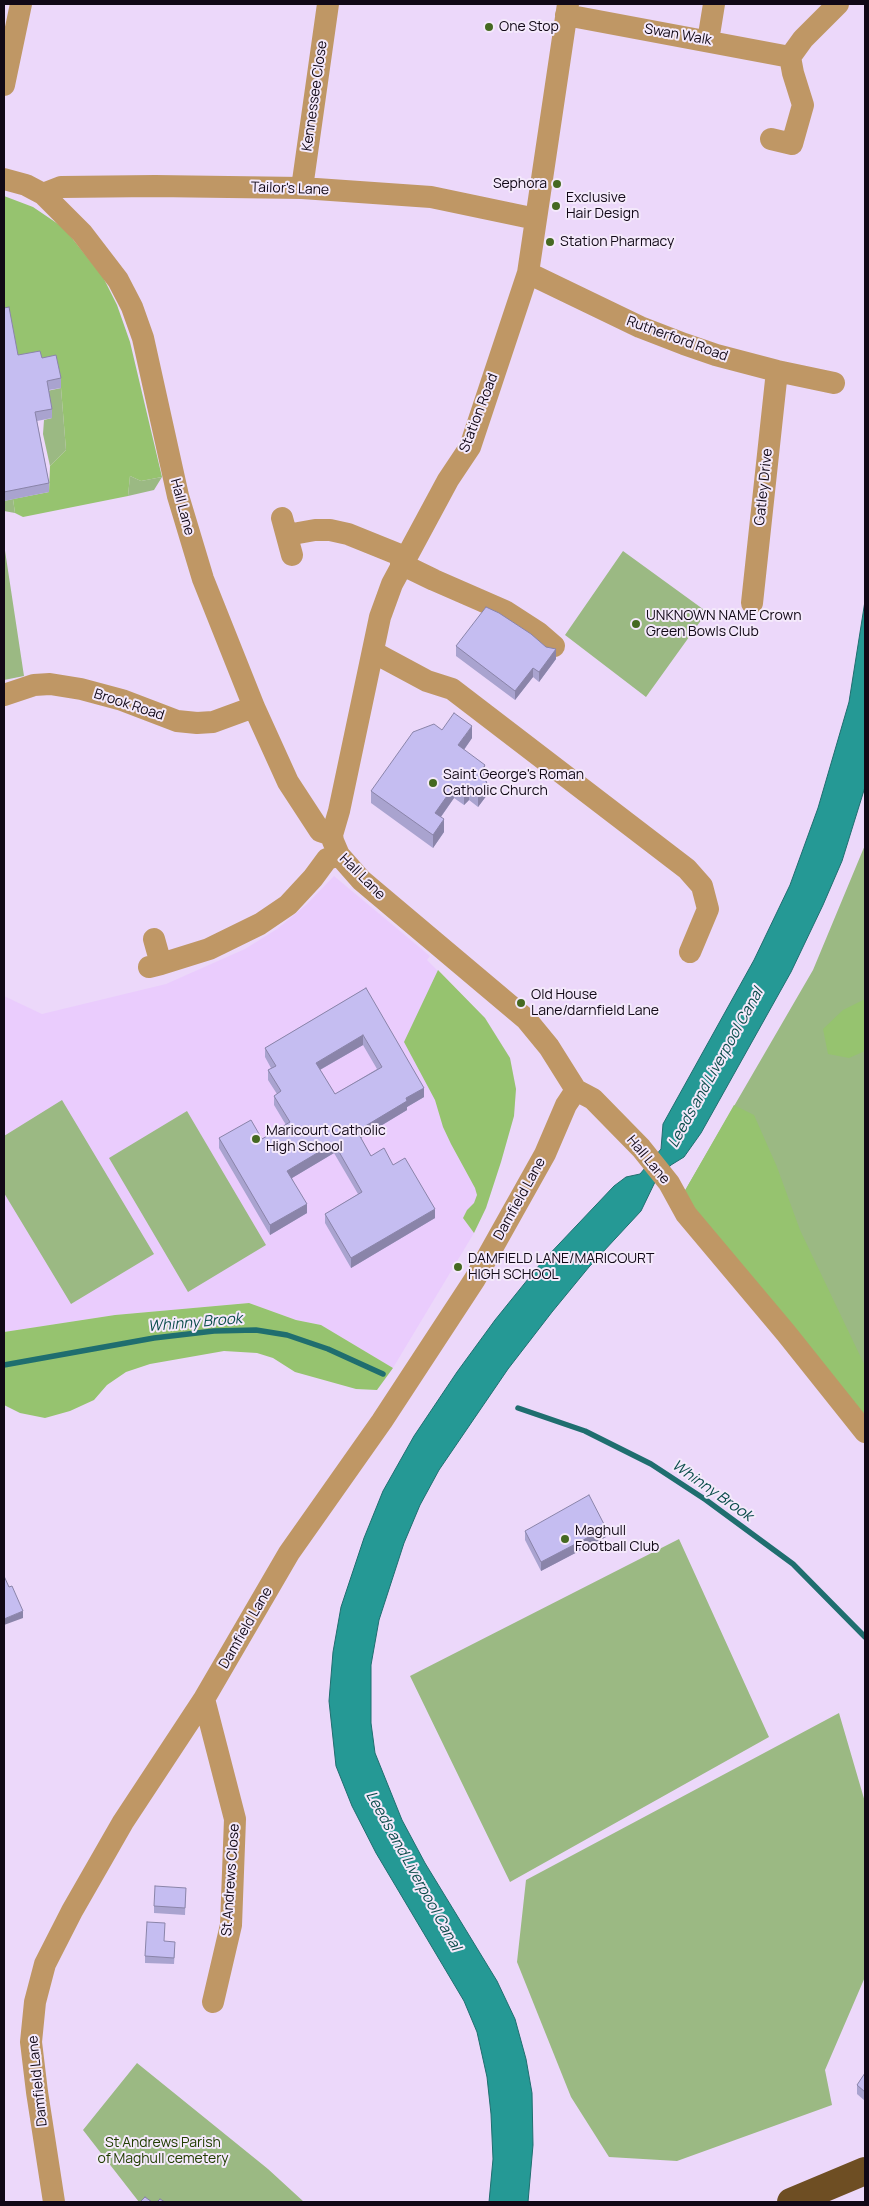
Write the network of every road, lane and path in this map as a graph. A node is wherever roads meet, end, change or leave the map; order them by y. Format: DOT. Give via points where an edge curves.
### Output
graph roads {
  1 [pos="21,4"];
  2 [pos="328,4"];
  3 [pos="714,4"];
  4 [pos="838,4"];
  5 [pos="567,9"];
  6 [pos="708,41"];
  7 [pos="790,58"];
  8 [pos="4,85"];
  9 [pos="771,139"];
  10 [pos="4,179"];
  11 [pos="302,188"];
  12 [pos="43,194"];
  13 [pos="536,219"];
  14 [pos="528,273"];
  15 [pos="777,371"];
  16 [pos="834,383"];
  17 [pos="287,536"];
  18 [pos="403,560"];
  19 [pos="752,603"];
  20 [pos="554,646"];
  21 [pos="373,652"];
  22 [pos="4,694"];
  23 [pos="254,707"];
  24 [pos="335,845"];
  25 [pos="154,938"];
  26 [pos="690,952"];
  27 [pos="576,1090"];
  28 [pos="865,1432"];
  29 [pos="204,1699"];
  30 [pos="213,2002"];
  31 [pos="865,2171"];
  32 [pos="54,2202"];
  33 [pos="791,2202"];
  1 -- 8 [label="street"];
  2 -- 11 [label="street, Kennessee Close"];
  3 -- 6 [label="street"];
  4 -- 7 [label="street"];
  5 -- 6 [label="street, Swan Walk"];
  5 -- 13 [label="street, Station Road"];
  6 -- 7 [label="street, Swan Walk"];
  7 -- 9 [label="street" via="803,105 800,122 792,144"];
  10 -- 12 [label="street, Hall Lane"];
  11 -- 12 [label="street, Tailor's Lane" via="61,188"];
  11 -- 13 [label="street, Tailor's Lane" via="431,197"];
  12 -- 23 [label="street, Hall Lane" via="102,257 132,307 143,338 186,526 203,579"];
  13 -- 14 [label="street, Station Road"];
  14 -- 15 [label="street, Rutherford Road" via="640,327 716,355"];
  14 -- 18 [label="street, Station Road" via="470,447"];
  15 -- 16 [label="street, Rutherford Road"];
  15 -- 19 [label="street, Gatley Drive"];
  17 -- 18 [label="street" via="330,530 348,534"];
  18 -- 20 [label="street" via="434,580 505,611"];
  18 -- 21 [label="street, Station Road" via="380,617"];
  21 -- 24 [label="street, Station Road" via="339,811"];
  21 -- 26 [label="street" via="427,681 452,689 687,868 702,886 708,909"];
  22 -- 23 [label="street, Brook Road" via="50,684 122,700 177,721 197,723 213,722"];
  23 -- 24 [label="street, Hall Lane" via="288,782 320,831"];
  24 -- 25 [label="street" via="313,878 288,904 260,924 209,949 155,966"];
  24 -- 27 [label="street, Hall Lane" via="367,886 526,1019 549,1047"];
  27 -- 28 [label="street, Hall Lane" via="592,1099 641,1148 686,1214"];
  27 -- 29 [label="street, Damfield Lane" via="545,1154 475,1279 382,1421 289,1553"];
  29 -- 30 [label="street, St Andrews Close" via="236,1819 231,1925"];
  29 -- 32 [label="street, Damfield Lane" via="123,1822 45,1964 35,2002 31,2042"];
  31 -- 33 [label="highway"];
}
